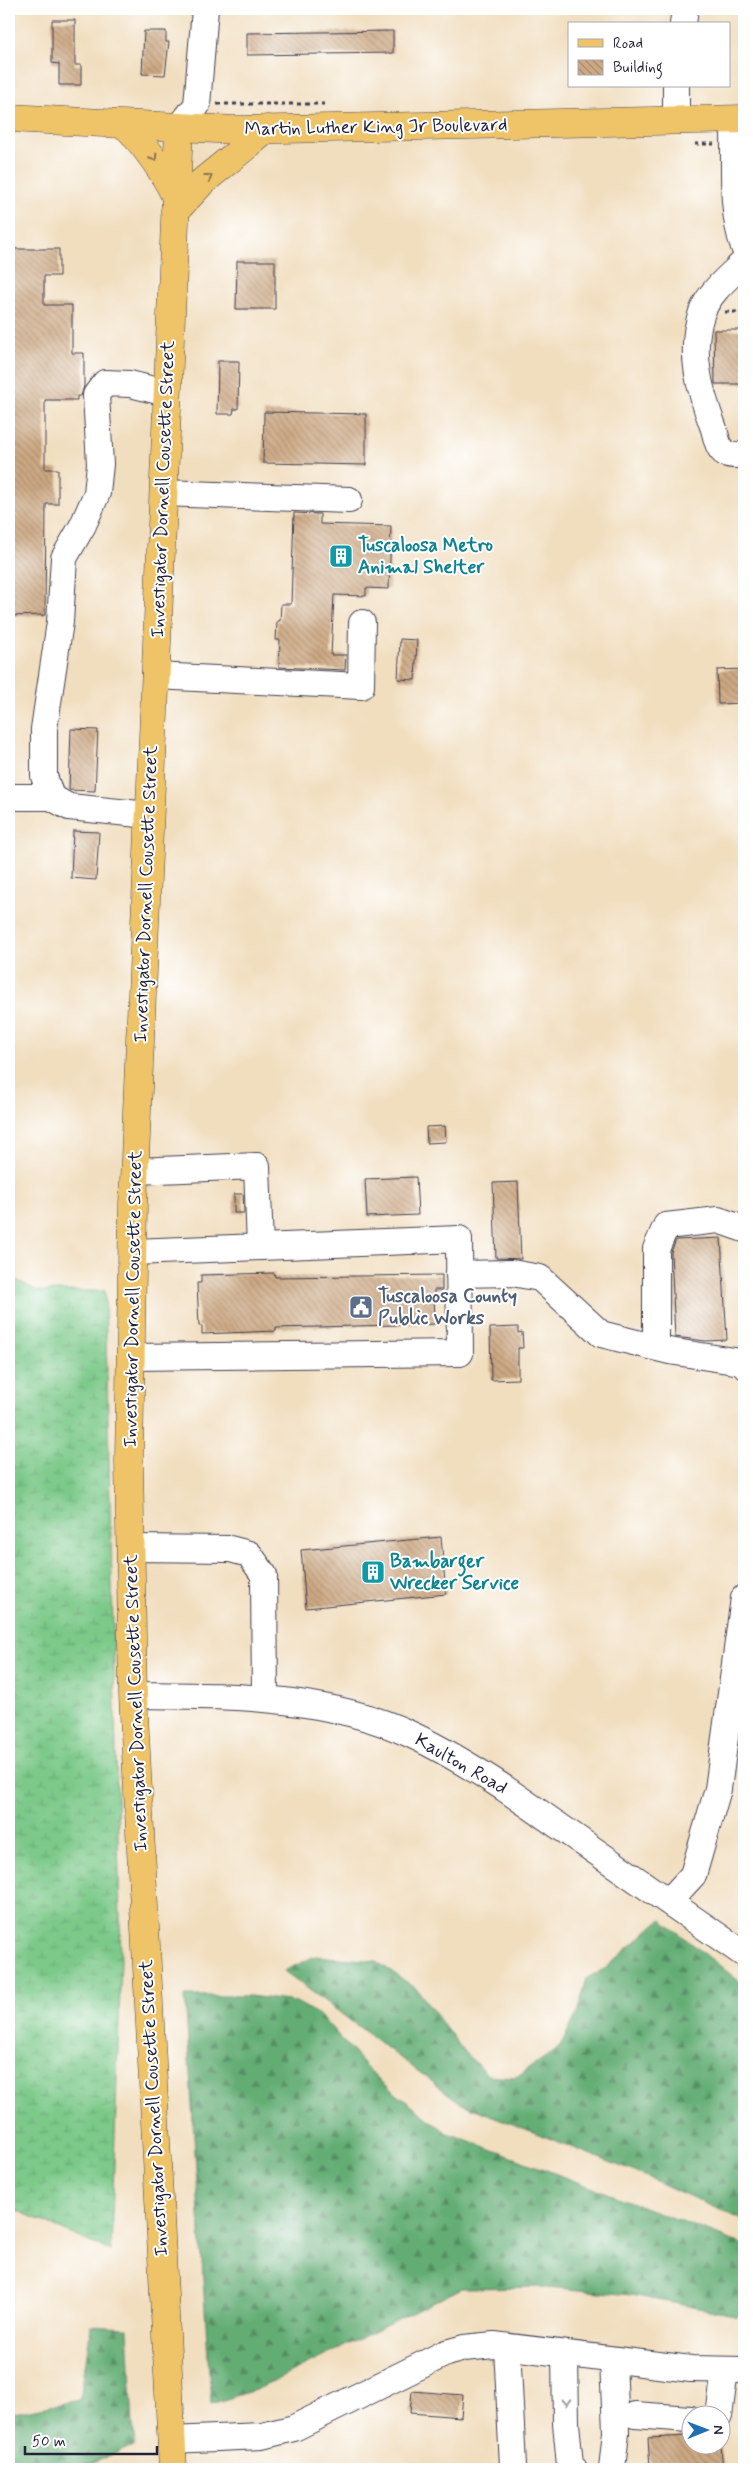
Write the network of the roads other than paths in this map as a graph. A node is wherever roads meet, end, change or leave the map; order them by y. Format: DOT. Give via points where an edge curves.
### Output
graph roads {
  1 [pos="206,9"];
  2 [pos="685,9"];
  3 [pos="683,22"];
  4 [pos="676,88"];
  5 [pos="9,118"];
  6 [pos="739,119"];
  7 [pos="676,121"];
  8 [pos="126,125"];
  9 [pos="179,128"];
  10 [pos="267,129"];
  11 [pos="175,203"];
  12 [pos="744,246"];
  13 [pos="744,262"];
  14 [pos="166,393"];
  15 [pos="744,455"];
  16 [pos="163,493"];
  17 [pos="349,500"];
  18 [pos="362,623"];
  19 [pos="155,676"];
  20 [pos="9,797"];
  21 [pos="51,797"];
  22 [pos="149,815"];
  23 [pos="135,1171"];
  24 [pos="744,1229"];
  25 [pos="260,1247"];
  26 [pos="133,1252"];
  27 [pos="459,1274"];
  28 [pos="656,1347"];
  29 [pos="131,1357"];
  30 [pos="744,1365"];
  31 [pos="131,1548"];
  32 [pos="744,1598"];
  33 [pos="133,1695"];
  34 [pos="265,1699"];
  35 [pos="668,1901"];
  36 [pos="744,1954"];
  37 [pos="507,2347"];
  38 [pos="565,2354"];
  39 [pos="613,2360"];
  40 [pos="735,2370"];
  41 [pos="722,2406"];
  42 [pos="635,2415"];
  43 [pos="680,2417"];
  44 [pos="171,2440"];
  45 [pos="513,2466"];
  46 [pos="173,2469"];
  47 [pos="574,2469"];
  48 [pos="612,2469"];
  1 -- 9 [label="street" via="197,105"];
  2 -- 3 [label="street"];
  4 -- 7 [label="street"];
  5 -- 8 [label="main road, Martin Luther King Jr Boulevard"];
  6 -- 7 [label="main road, Martin Luther King Jr Boulevard"];
  6 -- 12 [label="street" via="736,203"];
  7 -- 10 [label="main road, Martin Luther King Jr Boulevard"];
  8 -- 9 [label="main road, Martin Luther King Jr Boulevard"];
  8 -- 11 [label="main road, one-way" via="150,151 166,177"];
  9 -- 10 [label="main road, Martin Luther King Jr Boulevard"];
  9 -- 11 [label="main road, Investigator Dornell Cousette Street"];
  11 -- 10 [label="main road, one-way"];
  11 -- 14 [label="main road, Investigator Dornell Cousette Street"];
  13 -- 15 [label="street" via="711,294 702,312 697,363 701,393 720,448 730,454"];
  14 -- 16 [label="main road, Investigator Dornell Cousette Street"];
  14 -- 21 [label="street" via="130,384 105,383 96,394 100,464 97,493 64,558 60,622 44,729 44,776"];
  16 -- 17 [label="street"];
  16 -- 19 [label="main road, Investigator Dornell Cousette Street"];
  18 -- 19 [label="street" via="361,686"];
  19 -- 22 [label="main road, Investigator Dornell Cousette Street"];
  20 -- 21 [label="street"];
  21 -- 22 [label="street" via="69,807"];
  22 -- 23 [label="main road, Investigator Dornell Cousette Street"];
  23 -- 25 [label="street" via="257,1166"];
  23 -- 26 [label="main road, Investigator Dornell Cousette Street"];
  24 -- 28 [label="street" via="718,1220 666,1226 656,1249"];
  25 -- 26 [label="street"];
  25 -- 27 [label="street" via="459,1239"];
  26 -- 29 [label="main road, Investigator Dornell Cousette Street"];
  27 -- 28 [label="street" via="512,1273 540,1278 601,1334"];
  27 -- 29 [label="street" via="460,1352"];
  28 -- 30 [label="street" via="742,1362"];
  29 -- 31 [label="main road, Investigator Dornell Cousette Street"];
  31 -- 33 [label="main road, Investigator Dornell Cousette Street"];
  31 -- 34 [label="street" via="230,1549 249,1554 264,1575"];
  32 -- 35 [label="street" via="718,1789 693,1876"];
  33 -- 34 [label="street, Kaulton Road"];
  33 -- 44 [label="main road, Investigator Dornell Cousette Street"];
  34 -- 35 [label="street, Kaulton Road" via="350,1713 412,1735 469,1765"];
  35 -- 36 [label="street, Kaulton Road"];
  37 -- 38 [label="street"];
  37 -- 44 [label="street" via="494,2345 446,2353 276,2434"];
  37 -- 45 [label="street"];
  38 -- 39 [label="street"];
  38 -- 47 [label="street, one-way" via="566,2423 570,2465"];
  39 -- 40 [label="street" via="691,2369"];
  39 -- 48 [label="street" via="616,2432"];
  40 -- 41 [label="street"];
  42 -- 43 [label="street"];
  44 -- 46 [label="main road, Investigator Dornell Cousette Street"];
}
